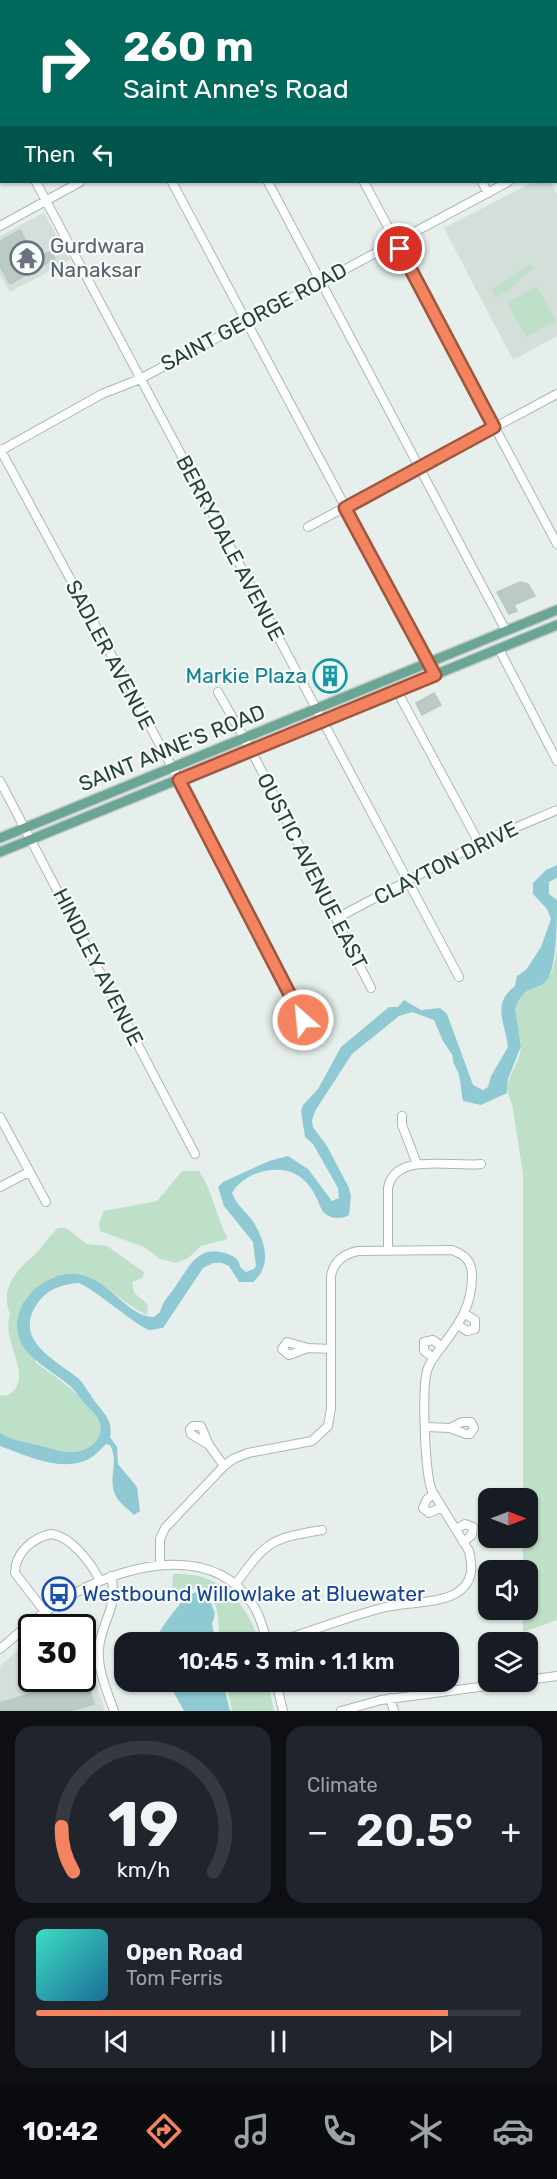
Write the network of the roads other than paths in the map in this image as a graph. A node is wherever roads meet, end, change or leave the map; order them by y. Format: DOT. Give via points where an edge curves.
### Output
graph roads {
  1 [pos="37,183"];
  2 [pos="78,183"];
  3 [pos="173,183"];
  4 [pos="269,183"];
  5 [pos="365,183"];
  6 [pos="483,183"];
  7 [pos="506,183"];
  8 [pos="488,192"];
  9 [pos="46,200"];
  10 [pos="0,226"];
  11 [pos="396,241"];
  12 [pos="321,282"];
  13 [pos="246,322"];
  14 [pos="140,379"];
  15 [pos="557,394"];
  16 [pos="494,427"];
  17 [pos="0,450"];
  18 [pos="420,466"];
  19 [pos="345,508"];
  20 [pos="308,527"];
  21 [pos="557,544"];
  22 [pos="557,610"];
  23 [pos="557,625"];
  24 [pos="506,631"];
  25 [pos="499,649"];
  26 [pos="429,663"];
  27 [pos="435,675"];
  28 [pos="397,691"];
  29 [pos="218,692"];
  30 [pos="315,709"];
  31 [pos="323,721"];
  32 [pos="244,738"];
  33 [pos="251,750"];
  34 [pos="557,761"];
  35 [pos="170,767"];
  36 [pos="179,780"];
  37 [pos="0,781"];
  38 [pos="557,810"];
  39 [pos="25,828"];
  40 [pos="0,838"];
  41 [pos="31,840"];
  42 [pos="478,843"];
  43 [pos="0,852"];
  44 [pos="409,880"];
  45 [pos="337,918"];
  46 [pos="459,977"];
  47 [pos="371,988"];
  48 [pos="303,1020"];
  49 [pos="402,1116"];
  50 [pos="0,1117"];
  51 [pos="195,1154"];
  52 [pos="417,1164"];
  53 [pos="481,1164"];
  54 [pos="29,1172"];
  55 [pos="0,1187"];
  56 [pos="46,1202"];
  57 [pos="388,1250"];
  58 [pos="465,1314"];
  59 [pos="458,1325"];
  60 [pos="442,1347"];
  61 [pos="308,1348"];
  62 [pos="331,1348"];
  63 [pos="434,1358"];
  64 [pos="426,1427"];
  65 [pos="450,1428"];
  66 [pos="210,1445"];
  67 [pos="224,1466"];
  68 [pos="434,1494"];
  69 [pos="442,1507"];
  70 [pos="456,1529"];
  71 [pos="322,1530"];
  72 [pos="463,1542"];
  73 [pos="160,1564"];
  74 [pos="111,1576"];
  75 [pos="100,1581"];
  76 [pos="235,1585"];
  77 [pos="45,1612"];
  78 [pos="263,1632"];
  79 [pos="308,1632"];
  80 [pos="0,1649"];
  81 [pos="557,1676"];
  82 [pos="538,1679"];
  83 [pos="478,1687"];
  84 [pos="278,1692"];
  85 [pos="390,1698"];
  86 [pos="114,1711"];
  87 [pos="283,1711"];
  88 [pos="341,1711"];
  89 [pos="394,1711"];
  1 -- 9 [label="street, BERRYDALE AVENUE"];
  2 -- 9 [label="street"];
  3 -- 13 [label="street"];
  4 -- 12 [label="street"];
  5 -- 11 [label="street"];
  6 -- 8 [label="street"];
  7 -- 8 [label="street, SAINT GEORGE ROAD"];
  8 -- 11 [label="street, SAINT GEORGE ROAD"];
  9 -- 10 [label="street"];
  9 -- 14 [label="street, BERRYDALE AVENUE"];
  11 -- 12 [label="street, SAINT GEORGE ROAD"];
  11 -- 16 [label="street"];
  12 -- 13 [label="street, SAINT GEORGE ROAD"];
  12 -- 18 [label="street"];
  13 -- 14 [label="street, SAINT GEORGE ROAD"];
  13 -- 19 [label="street"];
  14 -- 17 [label="street, SAINT GEORGE ROAD" via="102,394"];
  14 -- 30 [label="street, BERRYDALE AVENUE"];
  15 -- 16 [label="street"];
  16 -- 18 [label="street"];
  16 -- 21 [label="street"];
  17 -- 35 [label="street, SADLER AVENUE"];
  18 -- 19 [label="street"];
  18 -- 24 [label="street"];
  19 -- 20 [label="street"];
  19 -- 26 [label="street"];
  22 -- 24 [label="main road, SAINT ANNE'S ROAD"];
  23 -- 25 [label="main road, SAINT ANNE'S ROAD"];
  24 -- 26 [label="main road, SAINT ANNE'S ROAD"];
  25 -- 27 [label="main road, SAINT ANNE'S ROAD"];
  25 -- 34 [label="street"];
  26 -- 27 [label="street"];
  26 -- 30 [label="main road, SAINT ANNE'S ROAD"];
  27 -- 28 [label="main road, SAINT ANNE'S ROAD"];
  28 -- 31 [label="main road, SAINT ANNE'S ROAD"];
  28 -- 42 [label="street"];
  29 -- 32 [label="street, OUSTIC AVENUE EAST"];
  30 -- 31 [label="street, BERRYDALE AVENUE"];
  30 -- 32 [label="main road, SAINT ANNE'S ROAD"];
  31 -- 33 [label="main road, SAINT ANNE'S ROAD"];
  31 -- 44 [label="street, BERRYDALE AVENUE"];
  32 -- 33 [label="street, OUSTIC AVENUE EAST"];
  32 -- 35 [label="main road, SAINT ANNE'S ROAD"];
  33 -- 36 [label="main road, SAINT ANNE'S ROAD"];
  33 -- 45 [label="street, OUSTIC AVENUE EAST"];
  35 -- 36 [label="street, SADLER AVENUE"];
  35 -- 39 [label="main road, SAINT ANNE'S ROAD"];
  36 -- 41 [label="main road, SAINT ANNE'S ROAD"];
  36 -- 48 [label="street, SADLER AVENUE"];
  37 -- 39 [label="street, HINDLEY AVENUE"];
  38 -- 42 [label="street, CLAYTON DRIVE"];
  39 -- 40 [label="main road, SAINT ANNE'S ROAD"];
  39 -- 41 [label="street, HINDLEY AVENUE"];
  41 -- 43 [label="main road, SAINT ANNE'S ROAD"];
  41 -- 51 [label="street, HINDLEY AVENUE"];
  42 -- 44 [label="street, CLAYTON DRIVE"];
  44 -- 45 [label="street, CLAYTON DRIVE"];
  44 -- 46 [label="street, BERRYDALE AVENUE"];
  45 -- 47 [label="street, OUSTIC AVENUE EAST"];
  49 -- 52 [label="street"];
  50 -- 54 [label="street"];
  52 -- 53 [label="street"];
  52 -- 57 [label="street" via="402,1167 390,1179"];
  54 -- 55 [label="street"];
  54 -- 56 [label="street"];
  57 -- 58 [label="street" via="452,1250 463,1254 472,1268 471,1300"];
  57 -- 62 [label="street" via="352,1252 335,1264 331,1283"];
  58 -- 59 [label="street"];
  58 -- 59 [label="street" via="475,1320 475,1329 467,1331"];
  59 -- 60 [label="street"];
  60 -- 63 [label="street"];
  60 -- 63 [label="street" via="433,1340 424,1342 424,1351"];
  61 -- 62 [label="street"];
  62 -- 67 [label="street" via="330,1418 324,1431 312,1441 254,1451"];
  63 -- 64 [label="street" via="426,1377"];
  64 -- 65 [label="street"];
  64 -- 68 [label="street" via="426,1470"];
  66 -- 67 [label="street"];
  67 -- 73 [label="street" via="165,1528 160,1539"];
  68 -- 69 [label="street"];
  68 -- 69 [label="street" via="423,1508 429,1513"];
  69 -- 70 [label="street"];
  70 -- 72 [label="street"];
  70 -- 72 [label="street" via="465,1524 473,1527 472,1535"];
  71 -- 76 [label="street" via="274,1540"];
  72 -- 79 [label="street" via="472,1563 471,1574 467,1585 458,1592 442,1599 381,1608"];
  73 -- 74 [label="street"];
  73 -- 76 [label="street" via="200,1568"];
  74 -- 75 [label="street"];
  74 -- 86 [label="street" via="115,1597 99,1656"];
  75 -- 77 [label="street"];
  75 -- 77 [label="street" via="64,1538 51,1534 32,1543 16,1559 15,1573"];
  76 -- 78 [label="street" via="255,1608"];
  77 -- 80 [label="street"];
  81 -- 82 [label="street"];
  83 -- 85 [label="street"];
  84 -- 87 [label="street"];
  85 -- 88 [label="street"];
  85 -- 89 [label="street"];
}
